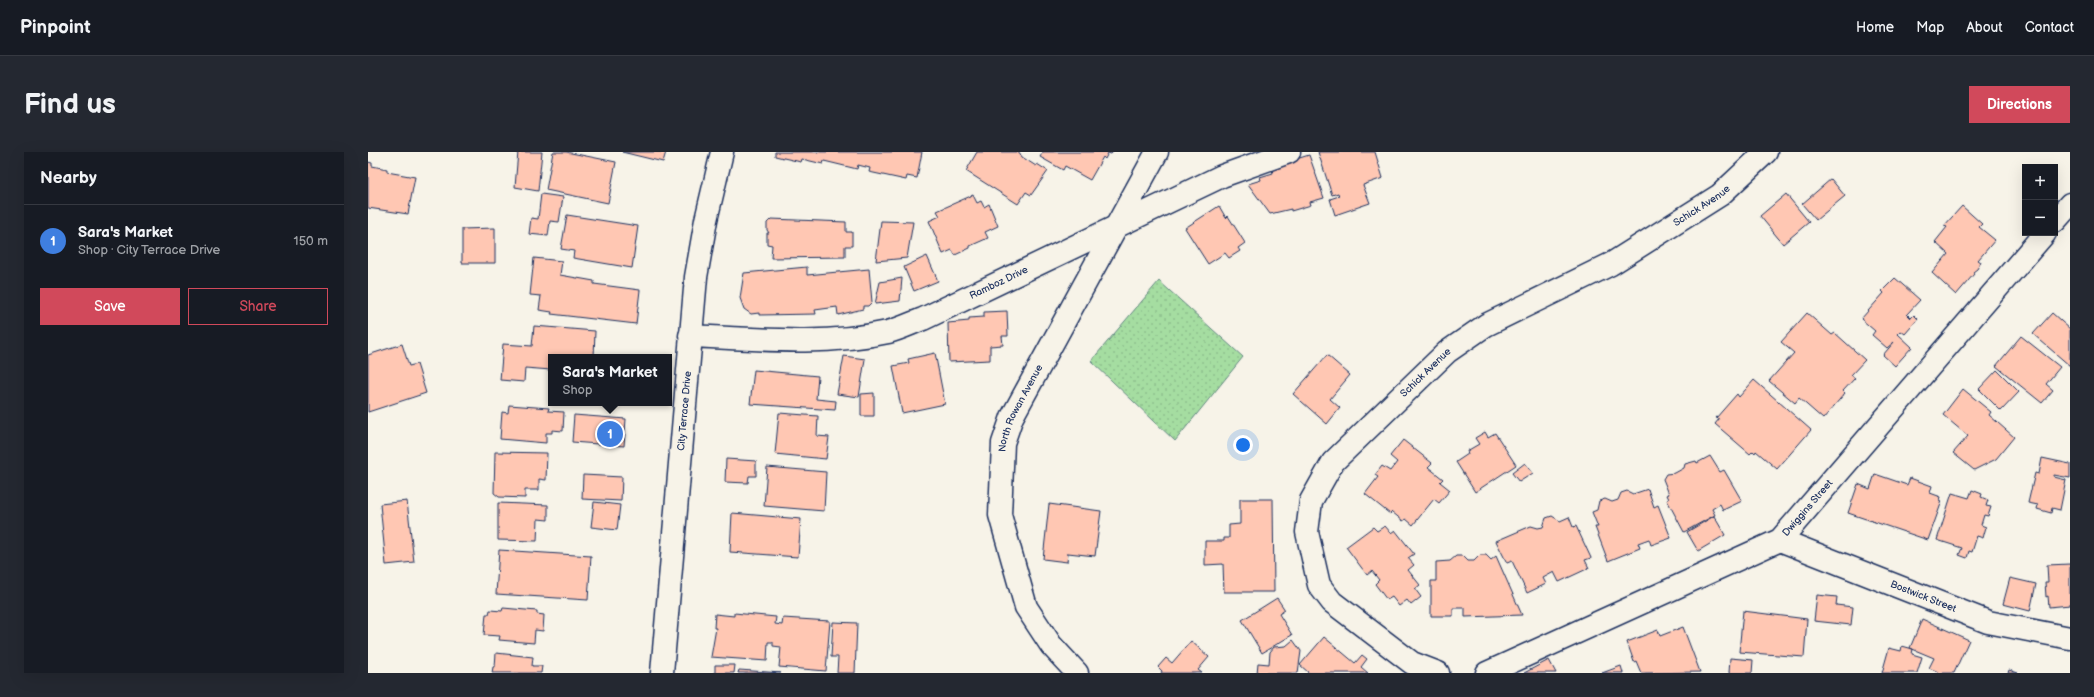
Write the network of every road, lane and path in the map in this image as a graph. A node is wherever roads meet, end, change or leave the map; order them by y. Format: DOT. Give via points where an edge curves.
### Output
graph roads {
  1 [pos="722,152"];
  2 [pos="1157,152"];
  3 [pos="1289,152"];
  4 [pos="1766,152"];
  5 [pos="2070,204"];
  6 [pos="2058,218"];
  7 [pos="1114,227"];
  8 [pos="2042,236"];
  9 [pos="690,336"];
  10 [pos="1780,540"];
  11 [pos="2070,638"];
  12 [pos="662,673"];
  13 [pos="1077,673"];
  14 [pos="1438,673"];
  15 [pos="1487,673"];
  1 -- 9 [label="street, City Terrace Drive" via="696,277"];
  2 -- 7 [label="street, North Rowan Avenue"];
  3 -- 7 [label="street, Ramboz Drive" via="1222,176"];
  4 -- 14 [label="street, Schick Avenue" via="1720,195 1611,264 1486,325 1447,352 1333,462 1311,501 1308,532 1319,585 1332,602 1412,663"];
  5 -- 6 [label="street"];
  7 -- 9 [label="street, Ramboz Drive" via="923,319 889,332 830,339 777,340"];
  7 -- 13 [label="street, North Rowan Avenue" via="1012,417 1003,443 1000,515 1026,607 1051,645"];
  8 -- 10 [label="street, Dwiggins Street"];
  9 -- 12 [label="street, City Terrace Drive"];
  10 -- 11 [label="street, Bostwick Street" via="1988,622"];
  10 -- 15 [label="street, Dwiggins Street"];
}
